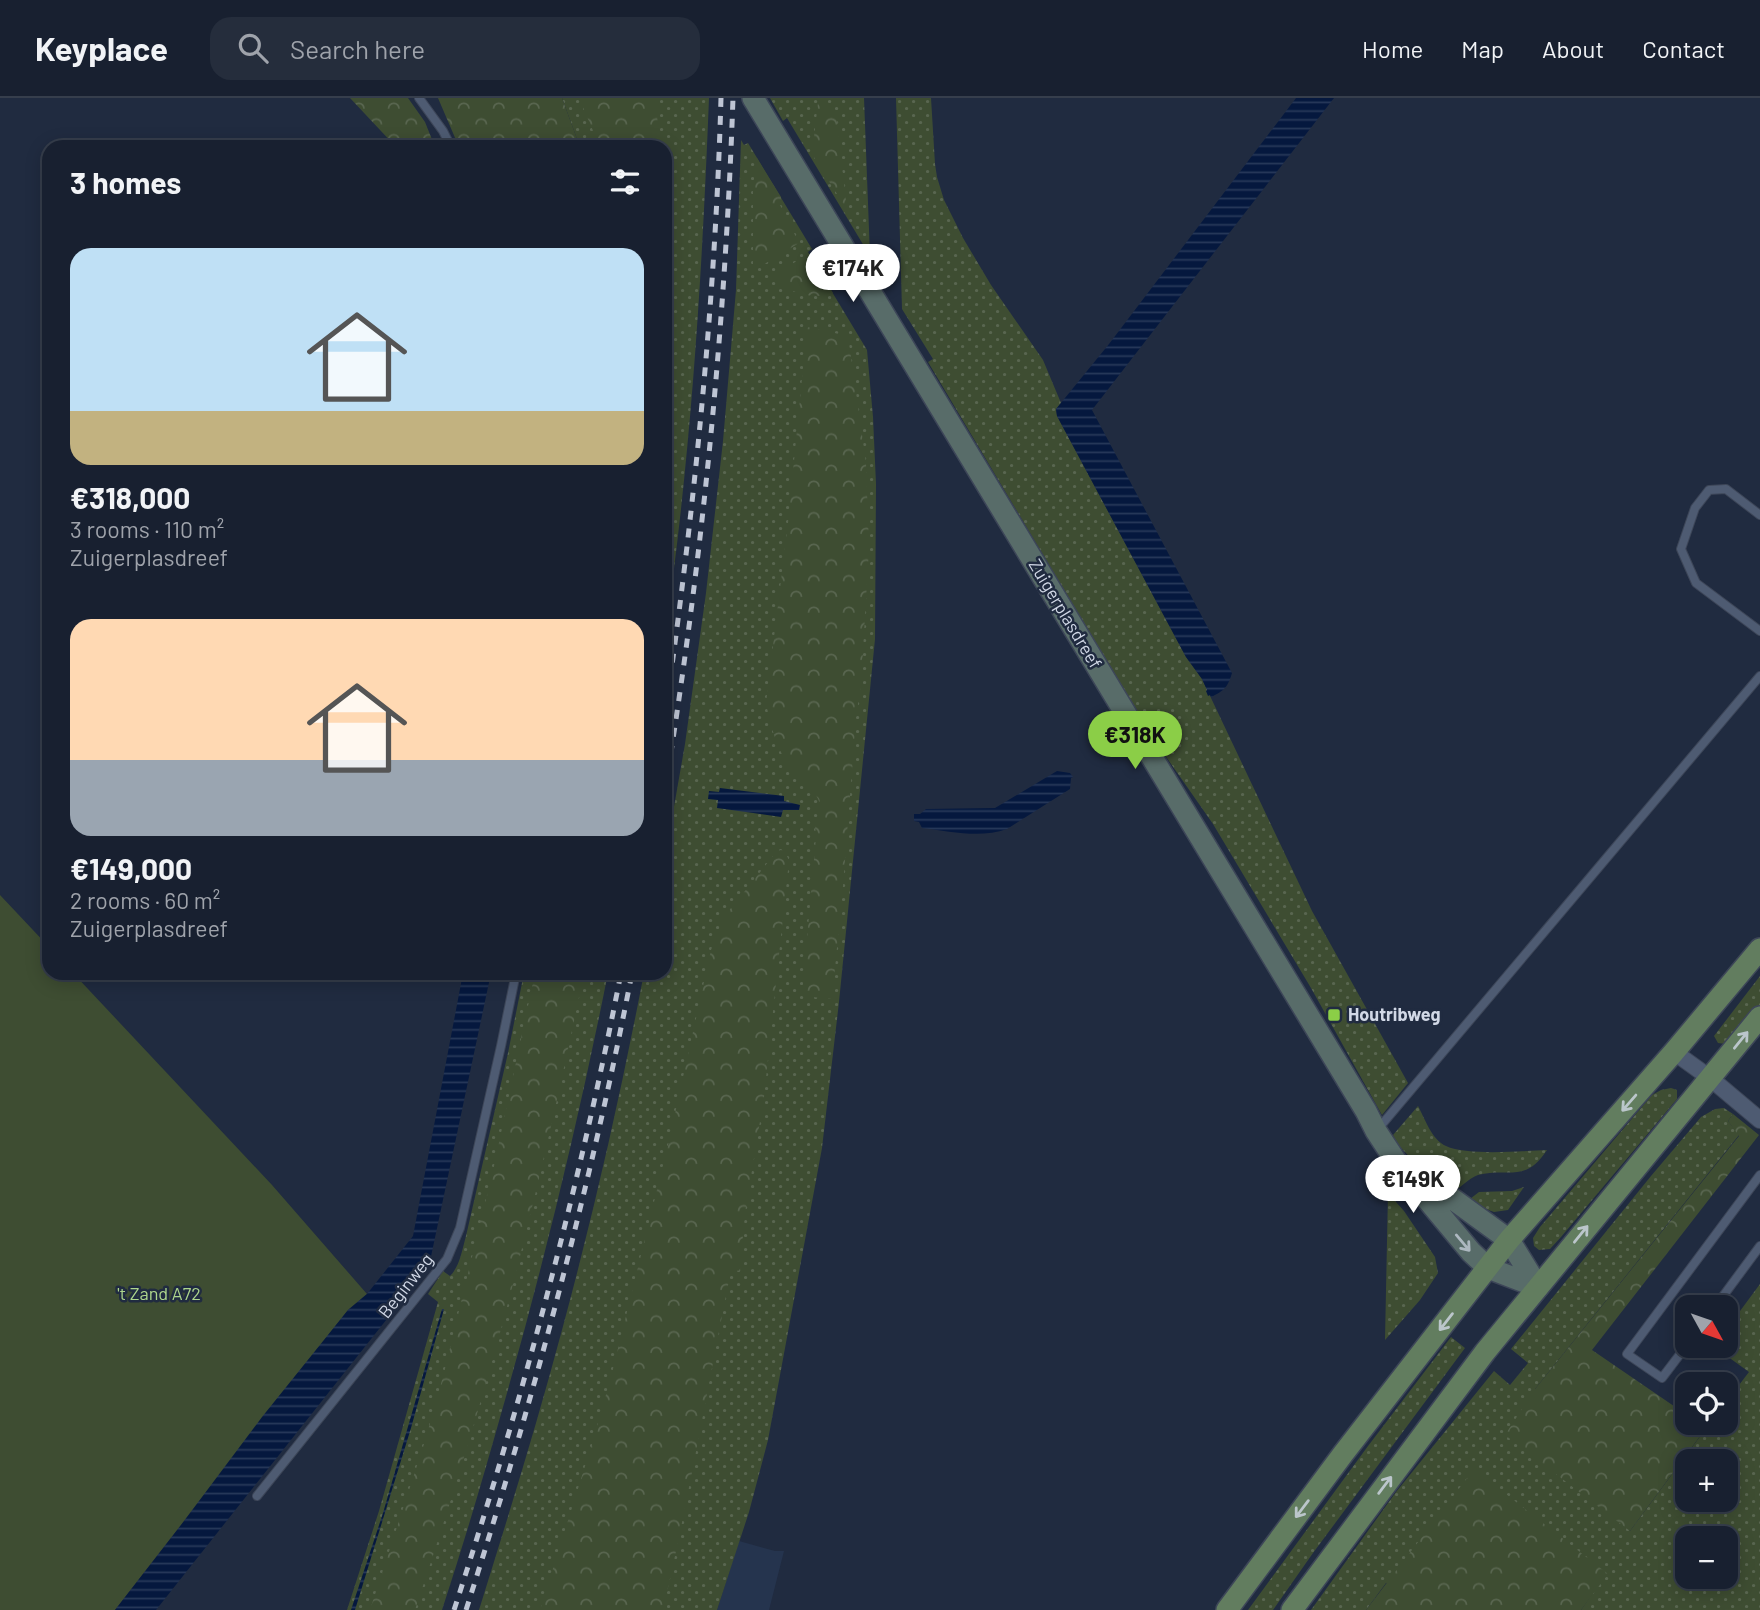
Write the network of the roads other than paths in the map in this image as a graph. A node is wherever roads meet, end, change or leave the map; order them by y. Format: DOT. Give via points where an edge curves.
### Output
graph roads {
  1 [pos="419,98"];
  2 [pos="753,98"];
  3 [pos="448,140"];
  4 [pos="1760,515"];
  5 [pos="1760,631"];
  6 [pos="1760,676"];
  7 [pos="1760,949"];
  8 [pos="515,980"];
  9 [pos="1760,1017"];
  10 [pos="1674,1052"];
  11 [pos="1710,1078"];
  12 [pos="1760,1120"];
  13 [pos="1376,1131"];
  14 [pos="1760,1175"];
  15 [pos="1509,1240"];
  16 [pos="1760,1246"];
  17 [pos="1488,1268"];
  18 [pos="1538,1287"];
  19 [pos="1724,1295"];
  20 [pos="1677,1358"];
  21 [pos="257,1496"];
  22 [pos="1227,1610"];
  23 [pos="1292,1610"];
  1 -- 3 [label="lane"];
  2 -- 13 [label="main road, Zuigerplasdreef"];
  4 -- 5 [label="lane" via="1726,489 1709,490 1695,508 1681,548 1696,583"];
  6 -- 13 [label="lane"];
  7 -- 10 [label="main road"];
  8 -- 21 [label="lane, Beginweg" via="460,1228 447,1259"];
  11 -- 9 [label="main road, one-way"];
  10 -- 11 [label="street"];
  10 -- 15 [label="main road, one-way"];
  11 -- 12 [label="street"];
  18 -- 11 [label="main road, one-way"];
  13 -- 15 [label="main road, Zuigerplasdreef" via="1432,1184"];
  13 -- 17 [label="main road, Zuigerplasdreef, one-way" via="1397,1163"];
  14 -- 20 [label="lane" via="1626,1354 1662,1378"];
  15 -- 17 [label="main road"];
  15 -- 18 [label="main road, Zuigerplasdreef"];
  16 -- 19 [label="lane"];
  17 -- 18 [label="main road, Zuigerplasdreef"];
  17 -- 22 [label="main road, one-way"];
  23 -- 18 [label="main road, one-way"];
}
